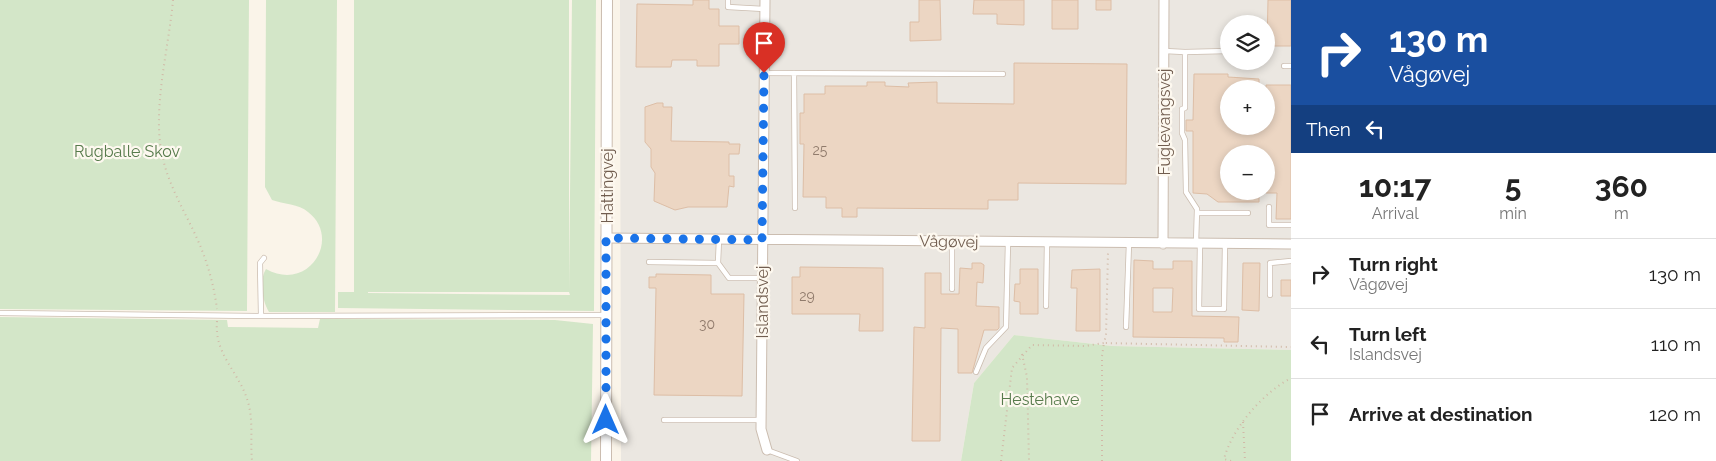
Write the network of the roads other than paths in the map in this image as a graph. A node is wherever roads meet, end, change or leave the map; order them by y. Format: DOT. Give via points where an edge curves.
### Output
graph roads {
  1 [pos="607,0"];
  2 [pos="728,0"];
  3 [pos="1164,0"];
  4 [pos="765,4"];
  5 [pos="1164,51"];
  6 [pos="1220,51"];
  7 [pos="1186,52"];
  8 [pos="1284,66"];
  9 [pos="1291,66"];
  10 [pos="764,73"];
  11 [pos="794,73"];
  12 [pos="1003,74"];
  13 [pos="1269,207"];
  14 [pos="794,208"];
  15 [pos="1197,213"];
  16 [pos="1248,213"];
  17 [pos="1291,225"];
  18 [pos="606,238"];
  19 [pos="719,239"];
  20 [pos="762,240"];
  21 [pos="952,241"];
  22 [pos="1008,242"];
  23 [pos="1047,242"];
  24 [pos="1129,243"];
  25 [pos="1163,244"];
  26 [pos="1198,244"];
  27 [pos="1225,244"];
  28 [pos="1291,244"];
  29 [pos="264,258"];
  30 [pos="1291,261"];
  31 [pos="649,262"];
  32 [pos="718,263"];
  33 [pos="762,278"];
  34 [pos="952,289"];
  35 [pos="1270,295"];
  36 [pos="1046,306"];
  37 [pos="0,314"];
  38 [pos="606,315"];
  39 [pos="261,316"];
  40 [pos="1126,328"];
  41 [pos="976,372"];
  42 [pos="664,420"];
  43 [pos="761,420"];
  44 [pos="767,450"];
  45 [pos="606,461"];
  46 [pos="797,461"];
  1 -- 18 [label="street, Hattingvej"];
  2 -- 4 [label="lane" via="728,7"];
  3 -- 5 [label="street, Fuglevangsvej"];
  4 -- 10 [label="street, Islandsvej"];
  5 -- 7 [label="lane"];
  5 -- 25 [label="street, Fuglevangsvej"];
  6 -- 7 [label="lane"];
  7 -- 15 [label="lane" via="1182,133 1185,140 1186,192"];
  8 -- 9 [label="lane"];
  10 -- 11 [label="lane"];
  10 -- 20 [label="street, Islandsvej"];
  11 -- 12 [label="lane"];
  11 -- 14 [label="lane"];
  13 -- 17 [label="lane" via="1269,225"];
  15 -- 16 [label="lane"];
  15 -- 26 [label="lane"];
  18 -- 19 [label="street, Vågøvej"];
  18 -- 38 [label="street, Hattingvej"];
  19 -- 20 [label="street, Vågøvej"];
  19 -- 32 [label="lane"];
  20 -- 21 [label="street, Vågøvej"];
  20 -- 33 [label="street, Islandsvej"];
  21 -- 22 [label="street, Vågøvej"];
  21 -- 34 [label="lane"];
  22 -- 23 [label="street, Vågøvej"];
  22 -- 41 [label="lane" via="1006,327 986,348"];
  23 -- 24 [label="street, Vågøvej"];
  23 -- 36 [label="lane"];
  24 -- 25 [label="street, Vågøvej"];
  24 -- 40 [label="lane"];
  25 -- 26 [label="street, Vågøvej"];
  26 -- 27 [label="street, Vågøvej"];
  26 -- 27 [label="lane" via="1199,310 1224,309"];
  27 -- 28 [label="street, Vågøvej"];
  29 -- 39 [label="lane" via="260,263"];
  30 -- 35 [label="lane" via="1270,263"];
  31 -- 32 [label="lane"];
  32 -- 33 [label="lane" via="729,278"];
  33 -- 43 [label="street, Islandsvej"];
  37 -- 39 [label="lane"];
  38 -- 39 [label="lane"];
  38 -- 45 [label="street, Hattingvej"];
  42 -- 43 [label="lane"];
  43 -- 44 [label="street, Islandsvej"];
  44 -- 46 [label="lane, Islandsvej"];
}
